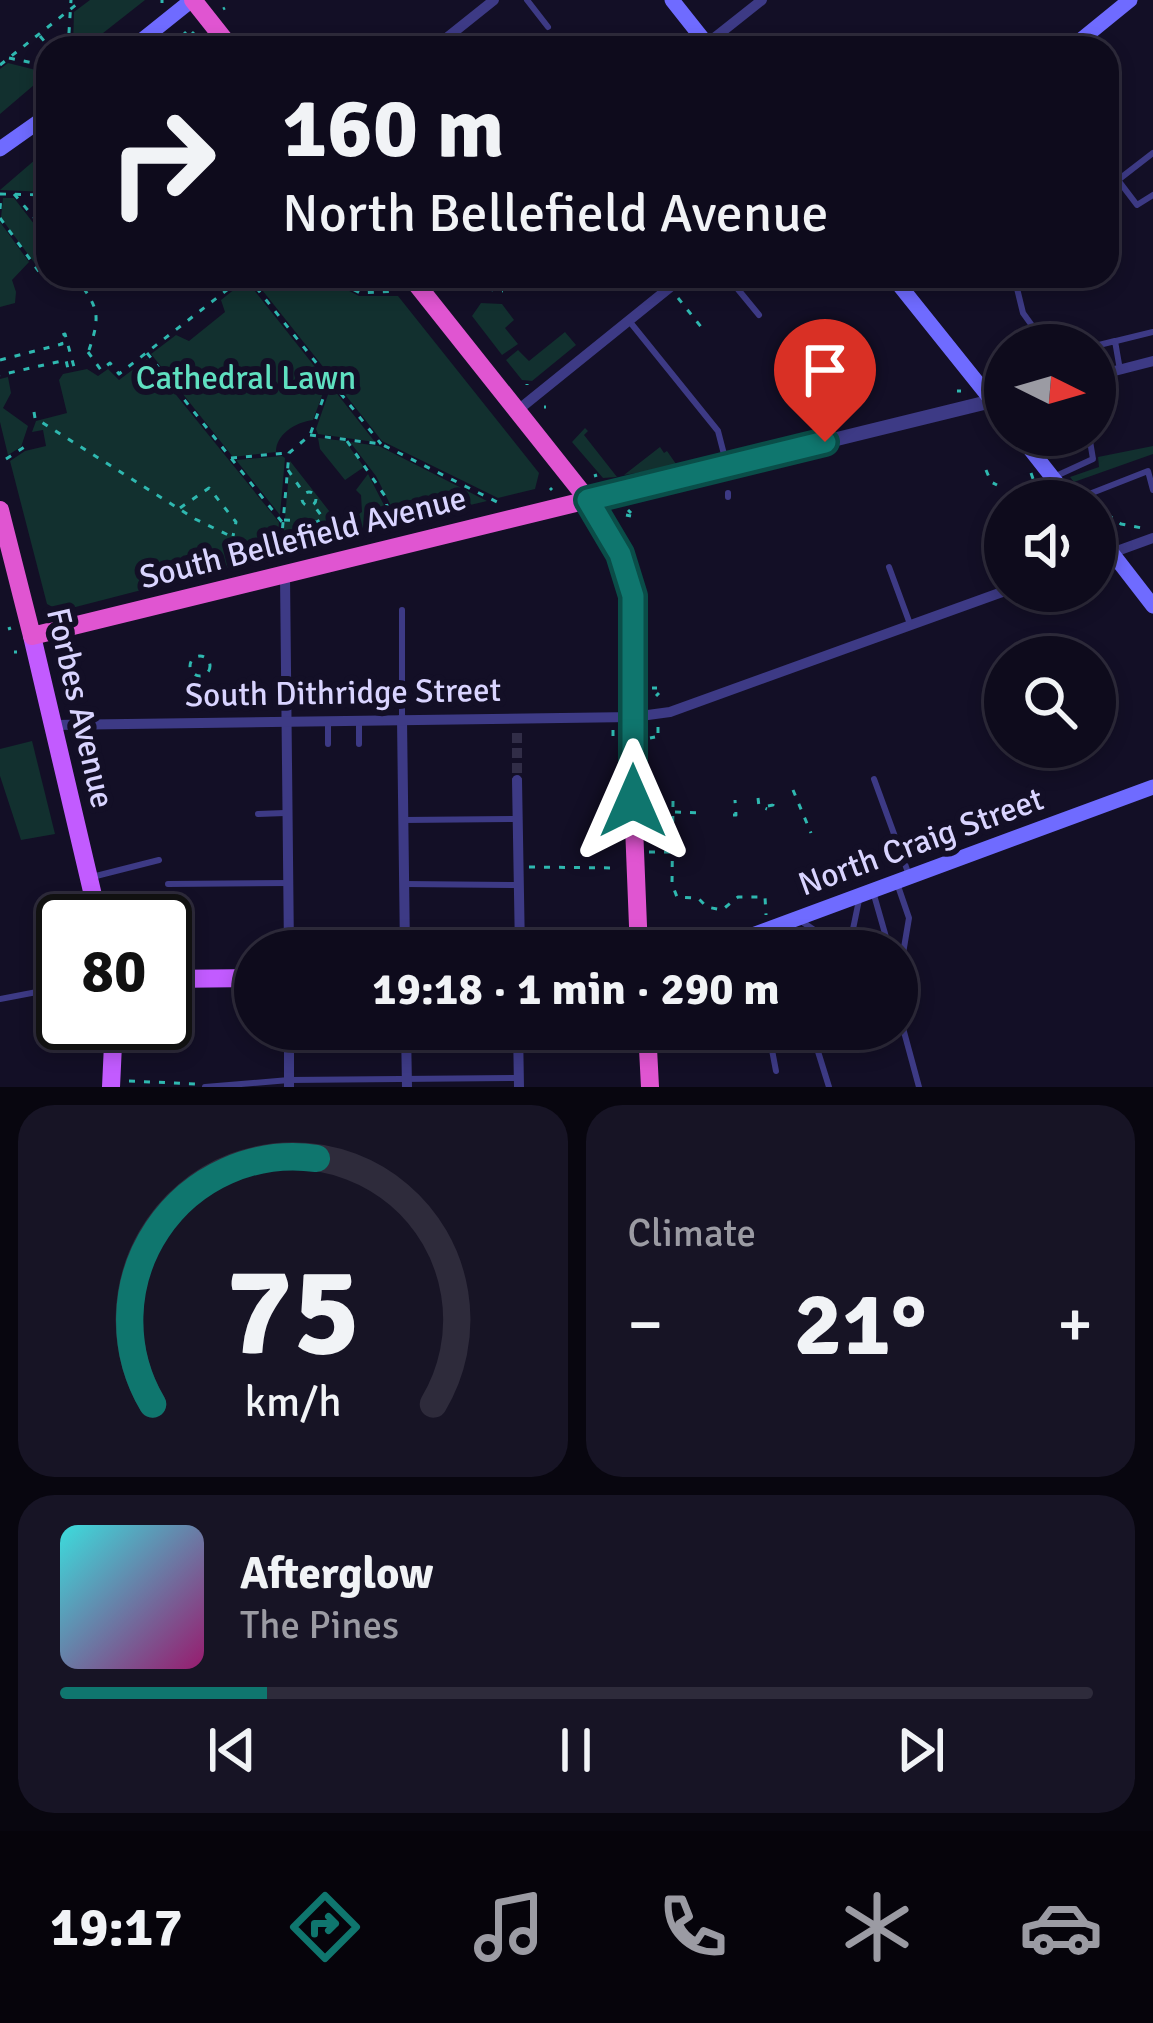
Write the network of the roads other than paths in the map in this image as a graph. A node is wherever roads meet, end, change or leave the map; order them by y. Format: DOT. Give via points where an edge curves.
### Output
graph roads {
  1 [pos="192,0"];
  2 [pos="494,0"];
  3 [pos="527,0"];
  4 [pos="672,0"];
  5 [pos="762,0"];
  6 [pos="1130,0"];
  7 [pos="548,27"];
  8 [pos="147,36"];
  9 [pos="221,36"];
  10 [pos="449,36"];
  11 [pos="699,36"];
  12 [pos="718,36"];
  13 [pos="1086,36"];
  14 [pos="36,124"];
  15 [pos="0,149"];
  16 [pos="1153,153"];
  17 [pos="1119,179"];
  18 [pos="1119,181"];
  19 [pos="1153,195"];
  20 [pos="417,288"];
  21 [pos="669,288"];
  22 [pos="737,288"];
  23 [pos="902,288"];
  24 [pos="1017,288"];
  25 [pos="760,316"];
  26 [pos="629,320"];
  27 [pos="1031,324"];
  28 [pos="1153,332"];
  29 [pos="1116,341"];
  30 [pos="1116,347"];
  31 [pos="1153,362"];
  32 [pos="1120,370"];
  33 [pos="1116,371"];
  34 [pos="984,383"];
  35 [pos="984,402"];
  36 [pos="518,410"];
  37 [pos="1036,456"];
  38 [pos="1093,456"];
  39 [pos="727,466"];
  40 [pos="1053,478"];
  41 [pos="1116,483"];
  42 [pos="1153,490"];
  43 [pos="588,500"];
  44 [pos="0,510"];
  45 [pos="1151,533"];
  46 [pos="1116,551"];
  47 [pos="1116,558"];
  48 [pos="280,564"];
  49 [pos="889,567"];
  50 [pos="984,598"];
  51 [pos="1153,606"];
  52 [pos="402,610"];
  53 [pos="910,624"];
  54 [pos="32,636"];
  55 [pos="516,716"];
  56 [pos="634,717"];
  57 [pos="359,719"];
  58 [pos="402,719"];
  59 [pos="286,720"];
  60 [pos="328,720"];
  61 [pos="53,725"];
  62 [pos="517,733"];
  63 [pos="328,744"];
  64 [pos="359,744"];
  65 [pos="874,779"];
  66 [pos="517,780"];
  67 [pos="1153,787"];
  68 [pos="288,813"];
  69 [pos="258,814"];
  70 [pos="517,819"];
  71 [pos="404,820"];
  72 [pos="159,860"];
  73 [pos="89,878"];
  74 [pos="904,880"];
  75 [pos="289,883"];
  76 [pos="168,884"];
  77 [pos="404,884"];
  78 [pos="516,885"];
  79 [pos="93,894"];
  80 [pos="866,894"];
  81 [pos="798,919"];
  82 [pos="773,920"];
  83 [pos="289,930"];
  84 [pos="405,930"];
  85 [pos="519,930"];
  86 [pos="639,930"];
  87 [pos="761,930"];
  88 [pos="778,930"];
  89 [pos="881,930"];
  90 [pos="907,930"];
  91 [pos="234,978"];
  92 [pos="192,979"];
  93 [pos="36,992"];
  94 [pos="0,999"];
  95 [pos="113,1050"];
  96 [pos="290,1050"];
  97 [pos="406,1050"];
  98 [pos="518,1050"];
  99 [pos="648,1050"];
  100 [pos="772,1050"];
  101 [pos="818,1050"];
  102 [pos="909,1050"];
  103 [pos="776,1072"];
  104 [pos="289,1083"];
  105 [pos="519,1083"];
  106 [pos="111,1084"];
  107 [pos="259,1084"];
  108 [pos="272,1084"];
  109 [pos="407,1084"];
  110 [pos="205,1085"];
  111 [pos="650,1087"];
  112 [pos="829,1087"];
  113 [pos="920,1087"];
  1 -- 8 [label="main road"];
  1 -- 9 [label="highway"];
  2 -- 10 [label="street"];
  3 -- 7 [label="lane"];
  4 -- 11 [label="main road"];
  5 -- 12 [label="street"];
  6 -- 13 [label="main road"];
  14 -- 15 [label="main road"];
  16 -- 17 [label="lane"];
  18 -- 19 [label="lane" via="1137,205"];
  20 -- 36 [label="highway"];
  21 -- 26 [label="street"];
  22 -- 25 [label="lane"];
  23 -- 34 [label="main road"];
  24 -- 27 [label="lane"];
  26 -- 36 [label="street"];
  26 -- 39 [label="lane" via="718,431"];
  28 -- 29 [label="lane"];
  30 -- 32 [label="lane"];
  31 -- 32 [label="street"];
  32 -- 33 [label="street"];
  35 -- 39 [label="street"];
  36 -- 43 [label="highway"];
  37 -- 40 [label="main road"];
  38 -- 40 [label="lane"];
  39 -- 43 [label="street"];
  41 -- 42 [label="lane" via="1148,471"];
  43 -- 48 [label="highway, South Bellefield Avenue"];
  43 -- 56 [label="highway" via="620,554 633,596"];
  44 -- 54 [label="highway, Forbes Avenue"];
  45 -- 46 [label="street"];
  47 -- 51 [label="main road"];
  48 -- 54 [label="highway, South Bellefield Avenue"];
  48 -- 59 [label="street"];
  49 -- 53 [label="lane"];
  50 -- 53 [label="street, South Dithridge Street"];
  52 -- 58 [label="lane"];
  53 -- 56 [label="street, South Dithridge Street" via="670,712"];
  54 -- 61 [label="main road, Forbes Avenue"];
  55 -- 56 [label="street, South Dithridge Street"];
  55 -- 58 [label="street, South Dithridge Street"];
  55 -- 62 [label="street"];
  56 -- 86 [label="highway"];
  57 -- 58 [label="street, South Dithridge Street"];
  57 -- 60 [label="street, South Dithridge Street"];
  57 -- 64 [label="lane"];
  58 -- 71 [label="street"];
  59 -- 60 [label="street, South Dithridge Street"];
  59 -- 61 [label="street, South Dithridge Street"];
  59 -- 68 [label="street"];
  60 -- 63 [label="lane"];
  61 -- 73 [label="main road, Forbes Avenue"];
  65 -- 74 [label="lane"];
  66 -- 70 [label="street"];
  67 -- 74 [label="main road, North Craig Street"];
  68 -- 69 [label="lane"];
  68 -- 75 [label="street"];
  70 -- 71 [label="lane"];
  70 -- 78 [label="street"];
  71 -- 77 [label="street"];
  72 -- 73 [label="lane"];
  73 -- 79 [label="main road, Forbes Avenue"];
  74 -- 80 [label="main road, North Craig Street"];
  74 -- 90 [label="lane"];
  75 -- 76 [label="lane"];
  75 -- 83 [label="street"];
  77 -- 78 [label="lane"];
  77 -- 84 [label="street"];
  78 -- 85 [label="street"];
  80 -- 81 [label="main road, North Craig Street"];
  80 -- 81 [label="lane" via="853,929 826,938"];
  80 -- 89 [label="lane"];
  81 -- 82 [label="main road, North Craig Street"];
  82 -- 87 [label="main road, North Craig Street"];
  82 -- 88 [label="lane"];
  91 -- 92 [label="main road"];
  93 -- 94 [label="lane"];
  95 -- 106 [label="main road"];
  96 -- 104 [label="street"];
  97 -- 109 [label="street"];
  98 -- 105 [label="street"];
  99 -- 111 [label="highway"];
  100 -- 103 [label="lane"];
  101 -- 112 [label="lane"];
  102 -- 113 [label="lane"];
  104 -- 108 [label="lane"];
  104 -- 109 [label="lane"];
  105 -- 109 [label="lane"];
  107 -- 108 [label="lane"];
  107 -- 110 [label="lane"];
}
